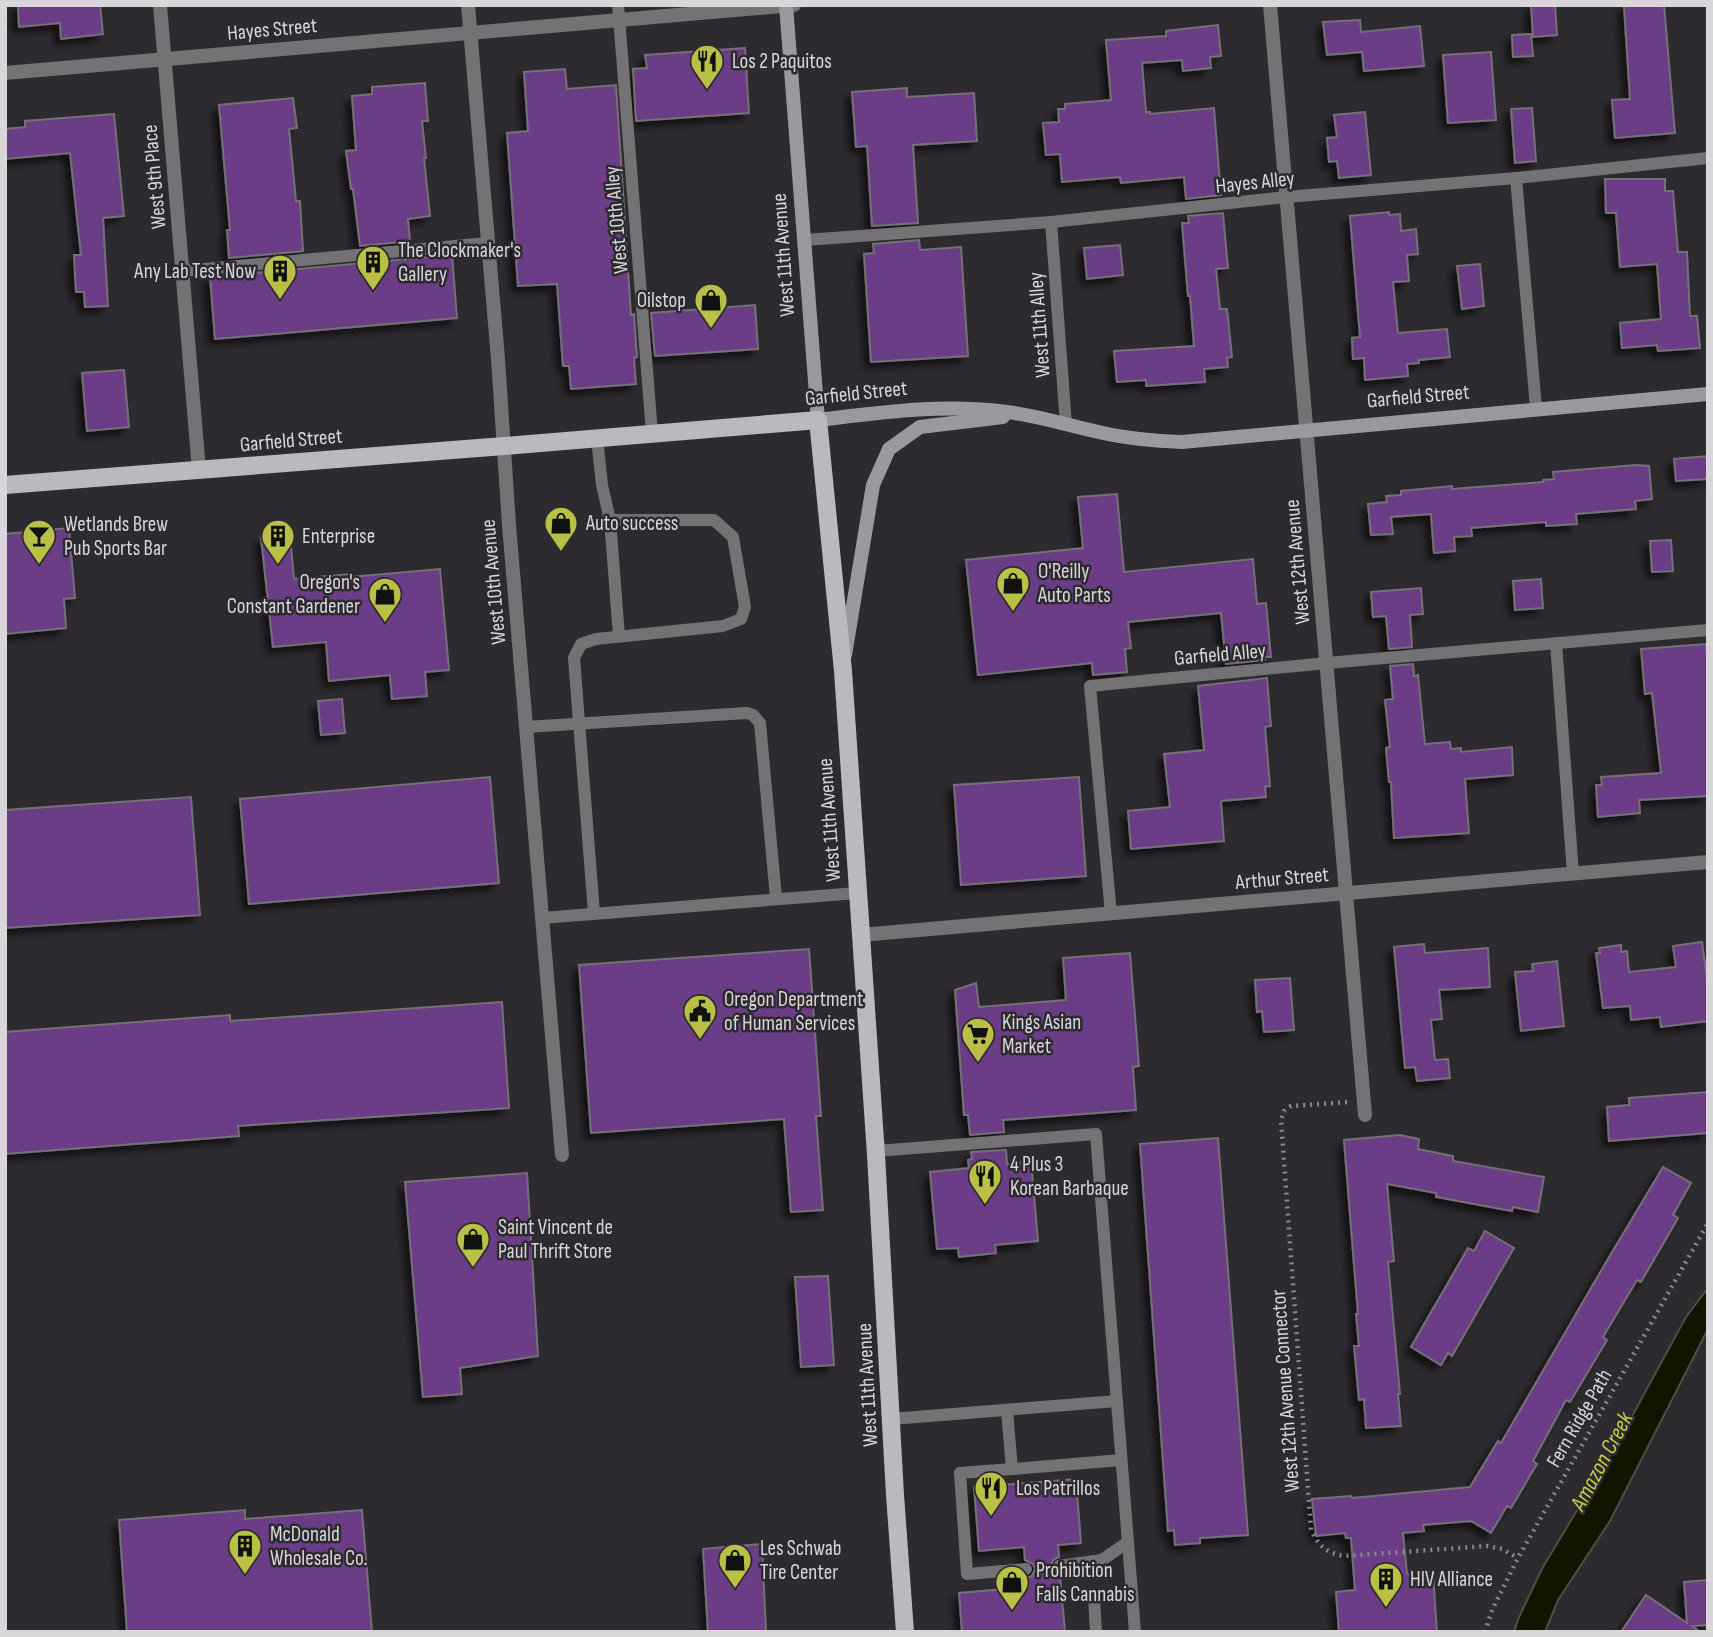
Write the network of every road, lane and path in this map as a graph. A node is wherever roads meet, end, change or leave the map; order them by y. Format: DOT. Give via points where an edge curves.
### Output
graph roads {
  1 [pos="160,5"];
  2 [pos="468,5"];
  3 [pos="794,5"];
  4 [pos="1270,5"];
  5 [pos="786,6"];
  6 [pos="619,13"];
  7 [pos="471,33"];
  8 [pos="165,59"];
  9 [pos="5,73"];
  10 [pos="1708,158"];
  11 [pos="1516,178"];
  12 [pos="1286,197"];
  13 [pos="1051,222"];
  14 [pos="805,240"];
  15 [pos="488,243"];
  16 [pos="183,271"];
  17 [pos="1708,394"];
  18 [pos="1536,408"];
  19 [pos="1021,415"];
  20 [pos="818,419"];
  21 [pos="1066,425"];
  22 [pos="1307,430"];
  23 [pos="652,433"];
  24 [pos="597,438"];
  25 [pos="504,446"];
  26 [pos="200,470"];
  27 [pos="5,485"];
  28 [pos="610,520"];
  29 [pos="1708,630"];
  30 [pos="620,636"];
  31 [pos="1556,643"];
  32 [pos="1327,663"];
  33 [pos="842,671"];
  34 [pos="580,723"];
  35 [pos="526,727"];
  36 [pos="1708,862"];
  37 [pos="1573,874"];
  38 [pos="857,892"];
  39 [pos="1346,894"];
  40 [pos="776,898"];
  41 [pos="594,913"];
  42 [pos="1111,914"];
  43 [pos="542,918"];
  44 [pos="860,935"];
  45 [pos="1365,1108"];
  46 [pos="876,1150"];
  47 [pos="562,1155"];
  48 [pos="1708,1223"];
  49 [pos="1117,1401"];
  50 [pos="1007,1410"];
  51 [pos="891,1419"];
  52 [pos="1121,1460"];
  53 [pos="1012,1469"];
  54 [pos="1128,1542"];
  55 [pos="1518,1558"];
  56 [pos="1059,1566"];
  57 [pos="1026,1569"];
  58 [pos="1094,1597"];
  59 [pos="905,1632"];
  60 [pos="1096,1632"];
  61 [pos="1135,1632"];
  62 [pos="1485,1632"];
  1 -- 8 [label="street, West 9th Place"];
  2 -- 7 [label="street, West 10th Avenue"];
  3 -- 5 [label="street, Hayes Street"];
  4 -- 12 [label="street, West 12th Avenue"];
  5 -- 6 [label="street, Hayes Street"];
  5 -- 14 [label="main road, West 11th Avenue"];
  6 -- 7 [label="street, Hayes Street"];
  6 -- 23 [label="lane, West 10th Alley"];
  7 -- 8 [label="street, Hayes Street"];
  7 -- 15 [label="street, West 10th Avenue"];
  8 -- 9 [label="street, Hayes Street"];
  8 -- 16 [label="street, West 9th Place"];
  10 -- 11 [label="lane, Hayes Alley"];
  11 -- 12 [label="lane, Hayes Alley"];
  11 -- 18 [label="lane"];
  12 -- 13 [label="lane, Hayes Alley"];
  12 -- 22 [label="street, West 12th Avenue"];
  13 -- 14 [label="lane, Hayes Alley"];
  13 -- 21 [label="lane, West 11th Alley"];
  14 -- 20 [label="main road, West 11th Avenue"];
  15 -- 16 [label="lane"];
  15 -- 25 [label="street, West 10th Avenue"];
  16 -- 26 [label="street, West 9th Place"];
  17 -- 18 [label="main road, Garfield Street"];
  18 -- 22 [label="main road, Garfield Street"];
  19 -- 20 [label="main road, Garfield Street" via="964,407"];
  19 -- 21 [label="main road, Garfield Street"];
  19 -- 33 [label="main road" via="920,427 889,449 873,485"];
  20 -- 23 [label="main road, Garfield Street"];
  20 -- 33 [label="main road, West 11th Avenue"];
  21 -- 22 [label="main road, Garfield Street" via="1144,440 1182,442"];
  22 -- 32 [label="street, West 12th Avenue"];
  23 -- 24 [label="main road, Garfield Street"];
  24 -- 25 [label="main road, Garfield Street"];
  24 -- 28 [label="lane"];
  25 -- 26 [label="main road, Garfield Street"];
  25 -- 35 [label="street, West 10th Avenue"];
  26 -- 27 [label="main road, Garfield Street"];
  28 -- 30 [label="lane"];
  28 -- 30 [label="lane" via="714,520 733,537 745,607 741,619 723,626"];
  29 -- 31 [label="lane, Garfield Alley"];
  30 -- 34 [label="lane" via="580,644 575,658"];
  31 -- 32 [label="lane, Garfield Alley"];
  31 -- 37 [label="lane"];
  32 -- 39 [label="street, West 12th Avenue"];
  32 -- 42 [label="lane, Garfield Alley" via="1090,686"];
  33 -- 38 [label="main road, West 11th Avenue"];
  34 -- 35 [label="lane"];
  34 -- 40 [label="lane" via="752,715 760,723 763,744"];
  34 -- 41 [label="lane"];
  35 -- 43 [label="street, West 10th Avenue"];
  36 -- 37 [label="street, Arthur Street"];
  37 -- 39 [label="street, Arthur Street"];
  38 -- 40 [label="lane"];
  38 -- 44 [label="main road, West 11th Avenue"];
  39 -- 42 [label="street, Arthur Street"];
  39 -- 45 [label="street, West 12th Avenue"];
  40 -- 41 [label="lane"];
  41 -- 43 [label="lane"];
  42 -- 44 [label="street, Arthur Street"];
  43 -- 47 [label="street, West 10th Avenue"];
  44 -- 46 [label="main road, West 11th Avenue"];
  45 -- 55 [label="path, West 12th Avenue Connector" via="1291,1107 1281,1120 1311,1530 1330,1553 1343,1556 1488,1546"];
  46 -- 49 [label="lane" via="1096,1134"];
  46 -- 51 [label="main road, West 11th Avenue"];
  48 -- 55 [label="path, Fern Ridge Path"];
  49 -- 50 [label="lane"];
  49 -- 52 [label="lane"];
  50 -- 51 [label="lane"];
  50 -- 53 [label="lane"];
  51 -- 59 [label="main road, West 11th Avenue"];
  52 -- 53 [label="lane"];
  52 -- 54 [label="lane"];
  53 -- 57 [label="lane" via="960,1473 967,1574"];
  54 -- 56 [label="lane" via="1102,1560"];
  54 -- 61 [label="lane"];
  55 -- 62 [label="path, Fern Ridge Path"];
  58 -- 60 [label="lane"];
}
